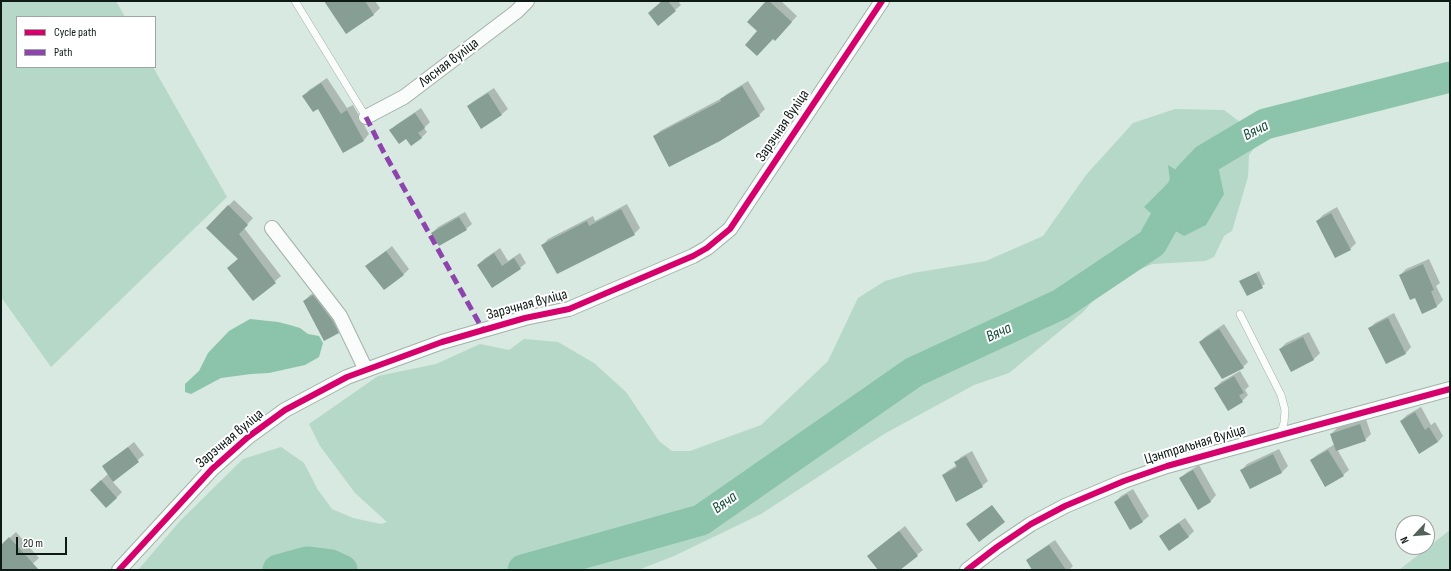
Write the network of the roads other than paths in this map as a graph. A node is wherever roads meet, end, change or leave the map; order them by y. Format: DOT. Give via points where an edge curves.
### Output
graph roads {
  1 [pos="295,1"];
  2 [pos="528,1"];
  3 [pos="882,1"];
  4 [pos="366,117"];
  5 [pos="272,228"];
  6 [pos="1240,314"];
  7 [pos="366,370"];
  8 [pos="1450,389"];
  9 [pos="1280,434"];
  10 [pos="119,570"];
  11 [pos="967,570"];
  1 -- 4 [label="lane"];
  2 -- 4 [label="street, Лясная вуліца" via="404,97"];
  3 -- 7 [label="street, Зарэчная вуліца" via="730,229 707,248 569,309 525,318 442,342"];
  5 -- 7 [label="street" via="340,316"];
  6 -- 9 [label="lane" via="1281,395 1285,410"];
  7 -- 10 [label="street, Зарэчная вуліца" via="347,377 285,410 248,437 212,469"];
  8 -- 9 [label="street, Цэнтральная вуліца"];
  9 -- 11 [label="street, Цэнтральная вуліца" via="1168,466 1094,492 1031,524"];
}
